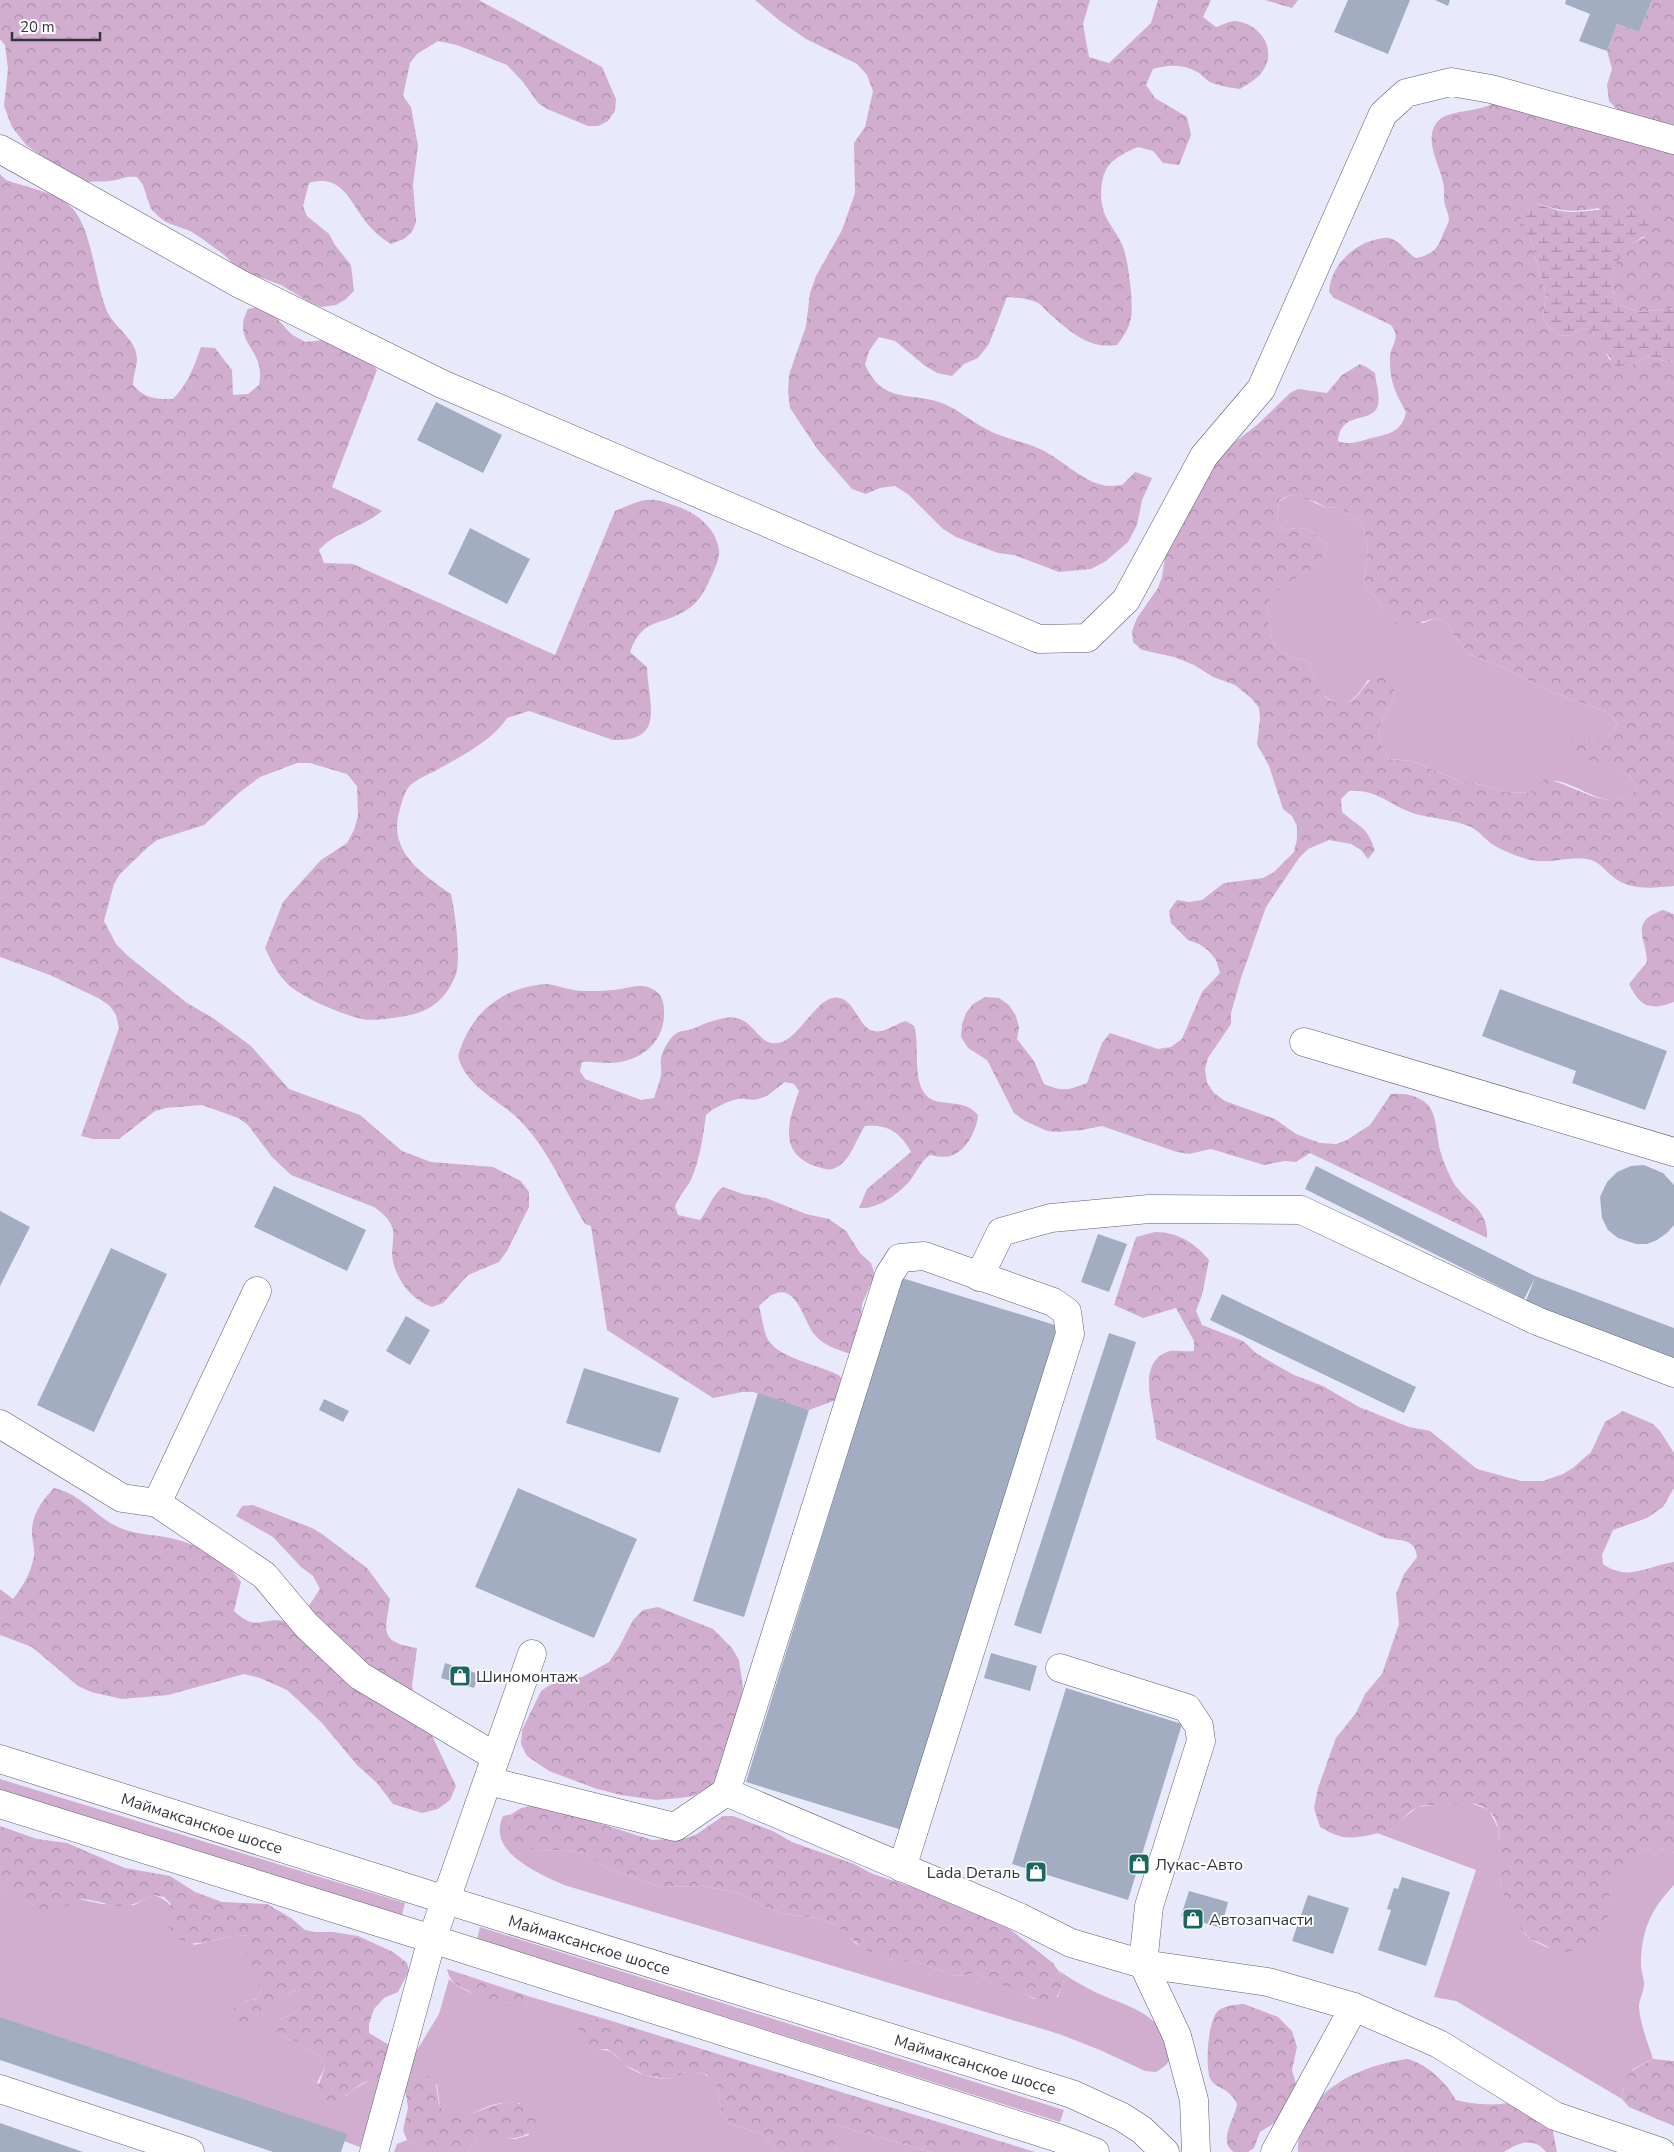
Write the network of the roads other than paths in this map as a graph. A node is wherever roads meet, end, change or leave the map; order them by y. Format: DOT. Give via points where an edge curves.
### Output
graph roads {
  1 [pos="1674,140"];
  2 [pos="0,149"];
  3 [pos="1304,1042"];
  4 [pos="1674,1152"];
  5 [pos="979,1277"];
  6 [pos="257,1291"];
  7 [pos="1674,1373"];
  8 [pos="0,1424"];
  9 [pos="157,1503"];
  10 [pos="532,1654"];
  11 [pos="1060,1668"];
  12 [pos="0,1759"];
  13 [pos="492,1769"];
  14 [pos="726,1792"];
  15 [pos="0,1804"];
  16 [pos="902,1868"];
  17 [pos="446,1900"];
  18 [pos="432,1939"];
  19 [pos="1143,1964"];
  20 [pos="1354,2007"];
  21 [pos="0,2089"];
  22 [pos="190,2152"];
  23 [pos="374,2152"];
  24 [pos="1095,2152"];
  25 [pos="1165,2152"];
  26 [pos="1196,2152"];
  27 [pos="1275,2152"];
  28 [pos="1661,2152"];
  1 -- 2 [label="main road" via="1492,89 1451,82 1406,93 1383,114 1261,389 1204,456 1126,600 1087,638 1039,640 442,384 240,284"];
  3 -- 4 [label="main road"];
  5 -- 7 [label="main road" via="1001,1232 1051,1218 1150,1209 1301,1210 1536,1321"];
  5 -- 14 [label="main road" via="924,1256 900,1258 889,1275"];
  5 -- 16 [label="main road" via="1053,1302 1067,1312 1070,1334"];
  6 -- 9 [label="main road"];
  8 -- 9 [label="main road" via="122,1498"];
  9 -- 13 [label="main road" via="264,1575 306,1625 360,1676"];
  10 -- 13 [label="main road"];
  11 -- 19 [label="main road" via="1186,1708 1199,1726 1201,1741 1149,1906"];
  12 -- 17 [label="main road, Маймаксанское шоссе"];
  13 -- 14 [label="main road" via="675,1827"];
  13 -- 17 [label="main road"];
  14 -- 16 [label="main road"];
  15 -- 18 [label="main road"];
  16 -- 19 [label="main road" via="1019,1917 1070,1943"];
  17 -- 18 [label="main road"];
  17 -- 25 [label="main road, Маймаксанское шоссе" via="1072,2094 1122,2117 1142,2130"];
  18 -- 23 [label="main road"];
  18 -- 24 [label="main road"];
  19 -- 20 [label="main road" via="1268,1982"];
  19 -- 26 [label="main road" via="1177,2036 1194,2100"];
  20 -- 27 [label="main road"];
  20 -- 28 [label="main road" via="1440,2044 1555,2116"];
  21 -- 22 [label="main road"];
}
